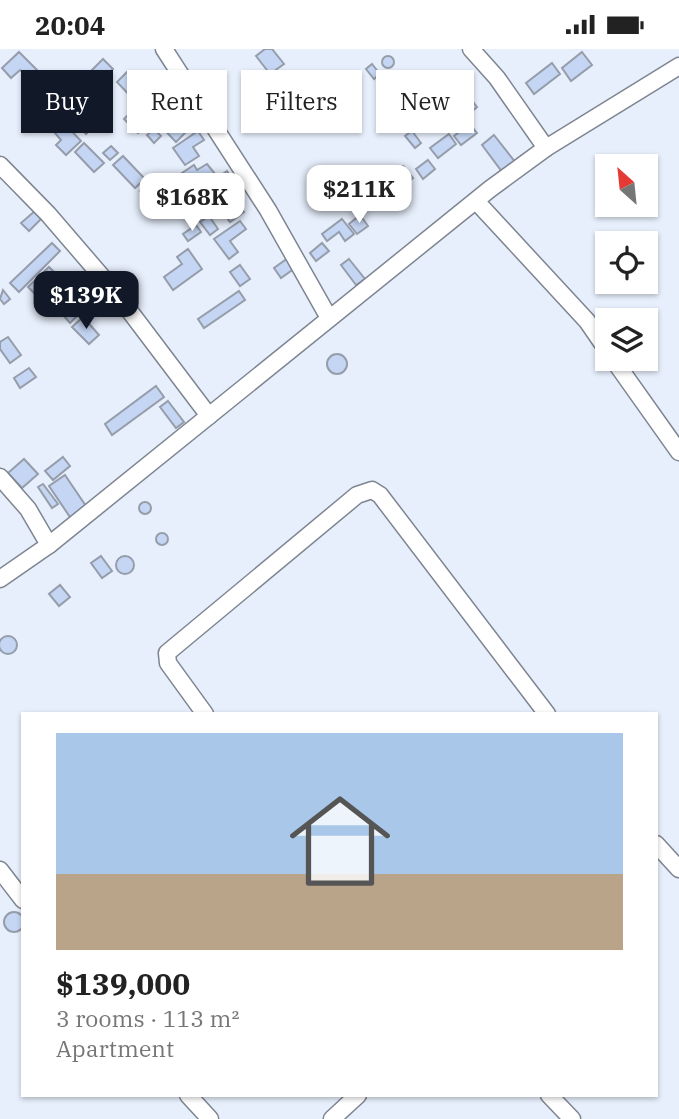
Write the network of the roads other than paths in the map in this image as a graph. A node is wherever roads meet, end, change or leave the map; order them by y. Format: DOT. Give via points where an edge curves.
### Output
graph roads {
  1 [pos="164,49"];
  2 [pos="471,49"];
  3 [pos="679,66"];
  4 [pos="546,148"];
  5 [pos="0,165"];
  6 [pos="476,201"];
  7 [pos="329,318"];
  8 [pos="595,333"];
  9 [pos="622,371"];
  10 [pos="209,416"];
  11 [pos="679,452"];
  12 [pos="0,477"];
  13 [pos="49,545"];
  14 [pos="0,579"];
  15 [pos="204,712"];
  16 [pos="545,712"];
  17 [pos="658,846"];
  18 [pos="679,869"];
  19 [pos="0,870"];
  20 [pos="21,897"];
  21 [pos="190,1097"];
  22 [pos="356,1097"];
  23 [pos="551,1097"];
  24 [pos="210,1119"];
  25 [pos="332,1119"];
  26 [pos="572,1119"];
  1 -- 7 [label="street" via="268,210"];
  2 -- 4 [label="street"];
  3 -- 4 [label="street"];
  4 -- 6 [label="street"];
  5 -- 10 [label="street" via="116,293"];
  6 -- 7 [label="street"];
  6 -- 8 [label="street"];
  7 -- 10 [label="street"];
  9 -- 11 [label="street"];
  10 -- 13 [label="street"];
  12 -- 13 [label="street" via="28,509"];
  13 -- 14 [label="street"];
  15 -- 16 [label="street" via="168,663 167,653 358,495 372,490"];
  17 -- 18 [label="street"];
  19 -- 20 [label="street"];
  21 -- 24 [label="street"];
  22 -- 25 [label="street"];
  23 -- 26 [label="street"];
}
